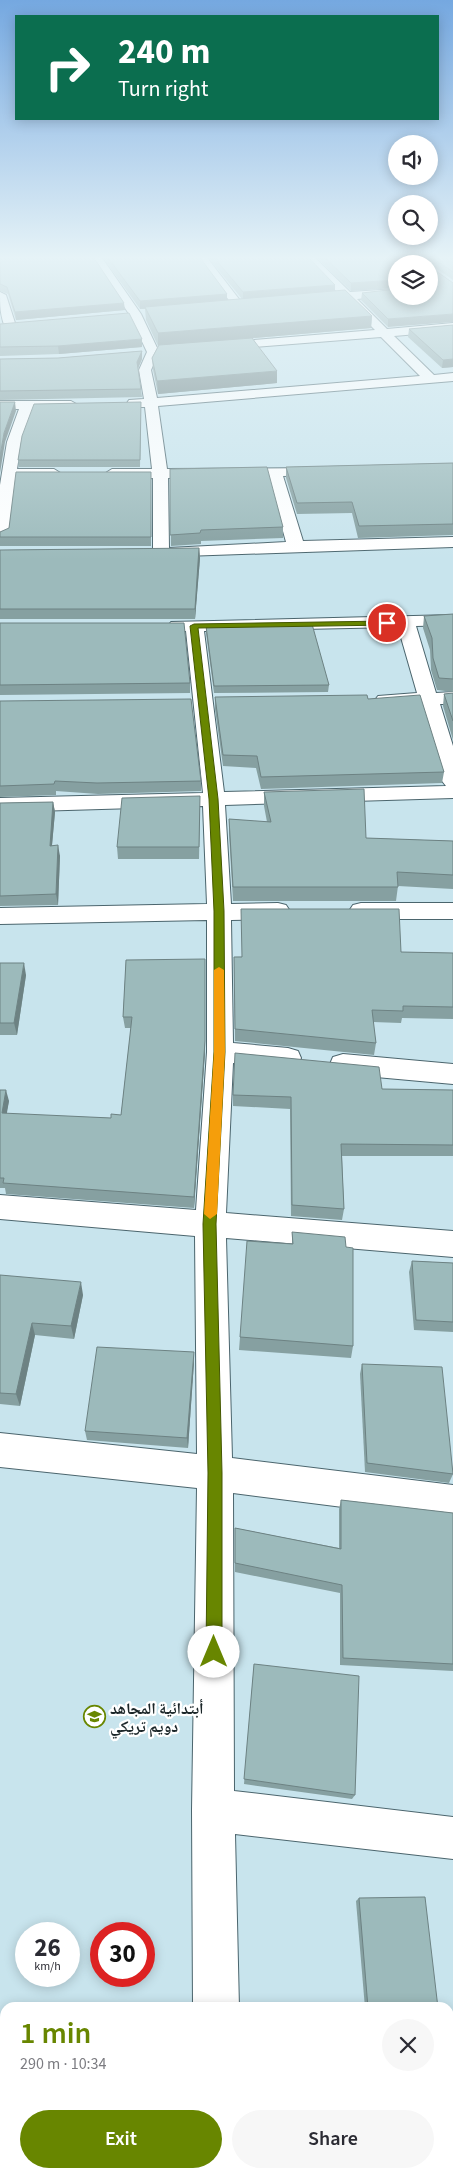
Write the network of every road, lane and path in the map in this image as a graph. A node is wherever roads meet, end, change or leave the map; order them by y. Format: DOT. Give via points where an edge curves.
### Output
graph roads {
  1 [pos="155,357"];
  2 [pos="410,357"];
  3 [pos="453,378"];
  4 [pos="431,379"];
  5 [pos="151,403"];
  6 [pos="84,404"];
  7 [pos="122,404"];
  8 [pos="0,405"];
  9 [pos="26,406"];
  10 [pos="7,442"];
  11 [pos="334,471"];
  12 [pos="274,472"];
  13 [pos="11,474"];
  14 [pos="70,474"];
  15 [pos="100,474"];
  16 [pos="160,474"];
  17 [pos="4,492"];
  18 [pos="0,537"];
  19 [pos="453,542"];
  20 [pos="296,546"];
  21 [pos="142,553"];
  22 [pos="161,553"];
  23 [pos="453,620"];
  24 [pos="406,623"];
  25 [pos="155,626"];
  26 [pos="194,626"];
  27 [pos="453,698"];
  28 [pos="430,699"];
  29 [pos="371,700"];
  30 [pos="453,781"];
  31 [pos="453,792"];
  32 [pos="214,799"];
  33 [pos="0,804"];
  34 [pos="219,911"];
  35 [pos="297,911"];
  36 [pos="336,911"];
  37 [pos="453,911"];
  38 [pos="0,916"];
  39 [pos="220,1052"];
  40 [pos="453,1074"];
  41 [pos="0,1206"];
  42 [pos="210,1224"];
  43 [pos="453,1244"];
  44 [pos="0,1450"];
  45 [pos="215,1473"];
  46 [pos="453,1503"];
  47 [pos="213,1810"];
  48 [pos="453,1838"];
  49 [pos="216,2002"];
  1 -- 5 [label="street" via="145,370"];
  2 -- 4 [label="street"];
  3 -- 4 [label="street"];
  4 -- 5 [label="street"];
  5 -- 7 [label="street"];
  5 -- 16 [label="street"];
  6 -- 9 [label="street"];
  8 -- 9 [label="street"];
  9 -- 10 [label="street"];
  10 -- 13 [label="street"];
  11 -- 12 [label="street"];
  12 -- 16 [label="street"];
  12 -- 20 [label="street"];
  13 -- 14 [label="street"];
  13 -- 17 [label="street"];
  15 -- 16 [label="street"];
  16 -- 22 [label="street"];
  17 -- 18 [label="street"];
  19 -- 20 [label="street"];
  20 -- 22 [label="street"];
  21 -- 22 [label="street"];
  23 -- 24 [label="street"];
  24 -- 26 [label="street"];
  24 -- 28 [label="street"];
  25 -- 26 [label="street"];
  26 -- 32 [label="street"];
  27 -- 28 [label="street"];
  28 -- 29 [label="street"];
  28 -- 30 [label="street"];
  31 -- 32 [label="street"];
  32 -- 33 [label="street"];
  32 -- 34 [label="street"];
  34 -- 35 [label="street"];
  34 -- 38 [label="street"];
  34 -- 39 [label="street"];
  36 -- 37 [label="street"];
  39 -- 40 [label="street"];
  39 -- 42 [label="street"];
  41 -- 42 [label="street"];
  42 -- 43 [label="street"];
  42 -- 45 [label="street"];
  44 -- 45 [label="street"];
  45 -- 46 [label="street"];
  45 -- 47 [label="street"];
  47 -- 48 [label="street"];
  47 -- 49 [label="street"];
}
